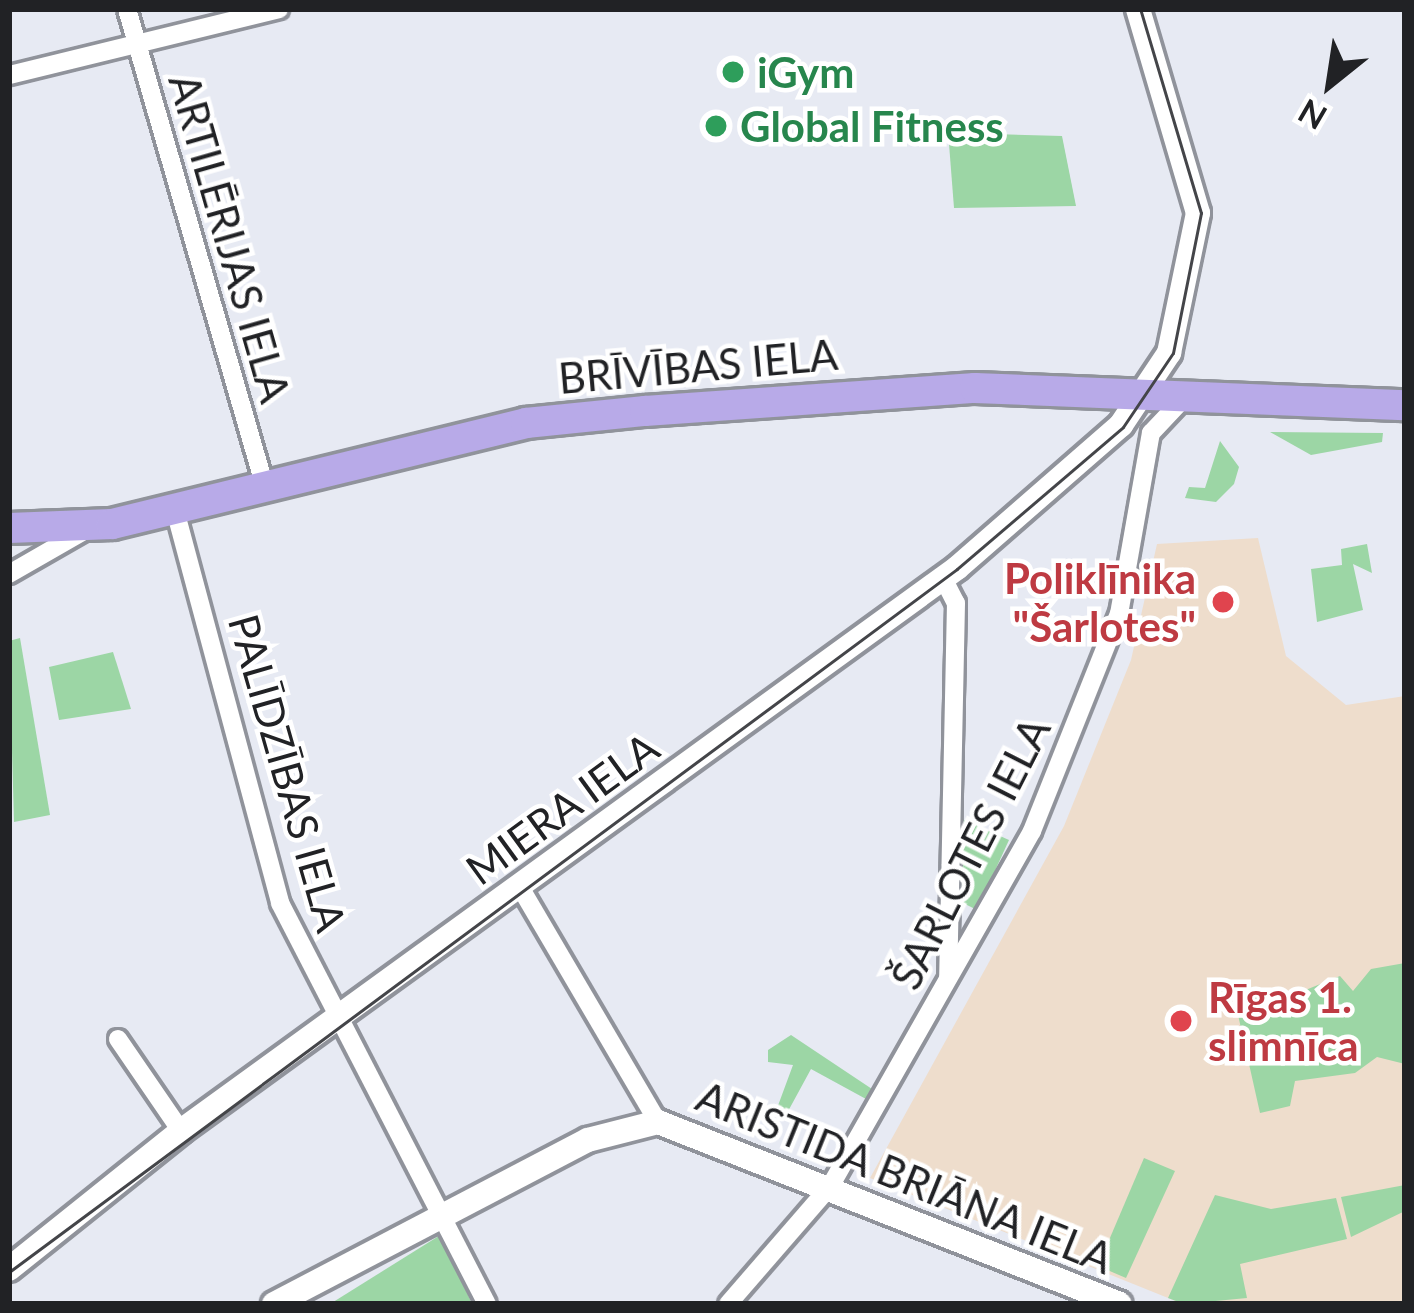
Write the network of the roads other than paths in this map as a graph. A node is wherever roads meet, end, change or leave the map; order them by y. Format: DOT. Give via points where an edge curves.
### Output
graph roads {
  1 [pos="127,9"];
  2 [pos="279,9"];
  3 [pos="1138,9"];
  4 [pos="136,43"];
  5 [pos="9,75"];
  6 [pos="1145,392"];
  7 [pos="1185,397"];
  8 [pos="1405,405"];
  9 [pos="265,487"];
  10 [pos="175,510"];
  11 [pos="89,527"];
  12 [pos="9,528"];
  13 [pos="9,574"];
  14 [pos="943,578"];
  15 [pos="520,887"];
  16 [pos="948,978"];
  17 [pos="337,1022"];
  18 [pos="118,1039"];
  19 [pos="658,1122"];
  20 [pos="181,1131"];
  21 [pos="832,1185"];
  22 [pos="446,1215"];
  23 [pos="9,1268"];
  24 [pos="274,1304"];
  25 [pos="487,1304"];
  26 [pos="728,1304"];
  27 [pos="1119,1304"];
  1 -- 4 [label="street, ARTILĒRIJAS IELA"];
  2 -- 4 [label="street"];
  3 -- 6 [label="street, MIERA IELA" via="1198,194 1178,324"];
  4 -- 5 [label="street"];
  4 -- 9 [label="street, ARTILĒRIJAS IELA"];
  6 -- 7 [label="highway, BRĪVĪBAS IELA"];
  6 -- 9 [label="highway, BRĪVĪBAS IELA" via="975,388 533,422"];
  6 -- 14 [label="street, MIERA IELA" via="1100,446"];
  7 -- 8 [label="highway, BRĪVĪBAS IELA"];
  7 -- 16 [label="street, ŠARLOTES IELA" via="1148,442 1106,656 1032,831"];
  9 -- 10 [label="highway, BRĪVĪBAS IELA"];
  10 -- 11 [label="highway, BRĪVĪBAS IELA"];
  10 -- 17 [label="street, PALĪDZĪBAS IELA" via="280,903"];
  11 -- 12 [label="highway, BRĪVĪBAS IELA"];
  11 -- 13 [label="street"];
  14 -- 15 [label="street, MIERA IELA"];
  14 -- 16 [label="street" via="956,603"];
  15 -- 17 [label="street, MIERA IELA"];
  15 -- 19 [label="street"];
  16 -- 21 [label="street, ŠARLOTES IELA"];
  17 -- 20 [label="street, MIERA IELA"];
  17 -- 22 [label="street, PALĪDZĪBAS IELA"];
  18 -- 20 [label="street"];
  19 -- 21 [label="street, ARISTIDA BRIĀNA IELA"];
  19 -- 22 [label="street, ARISTIDA BRIĀNA IELA" via="588,1140"];
  20 -- 23 [label="street, MIERA IELA"];
  21 -- 26 [label="street, ŠARLOTES IELA"];
  21 -- 27 [label="street, ARISTIDA BRIĀNA IELA"];
  22 -- 24 [label="street, ARISTIDA BRIĀNA IELA"];
  22 -- 25 [label="street, PALĪDZĪBAS IELA"];
}
